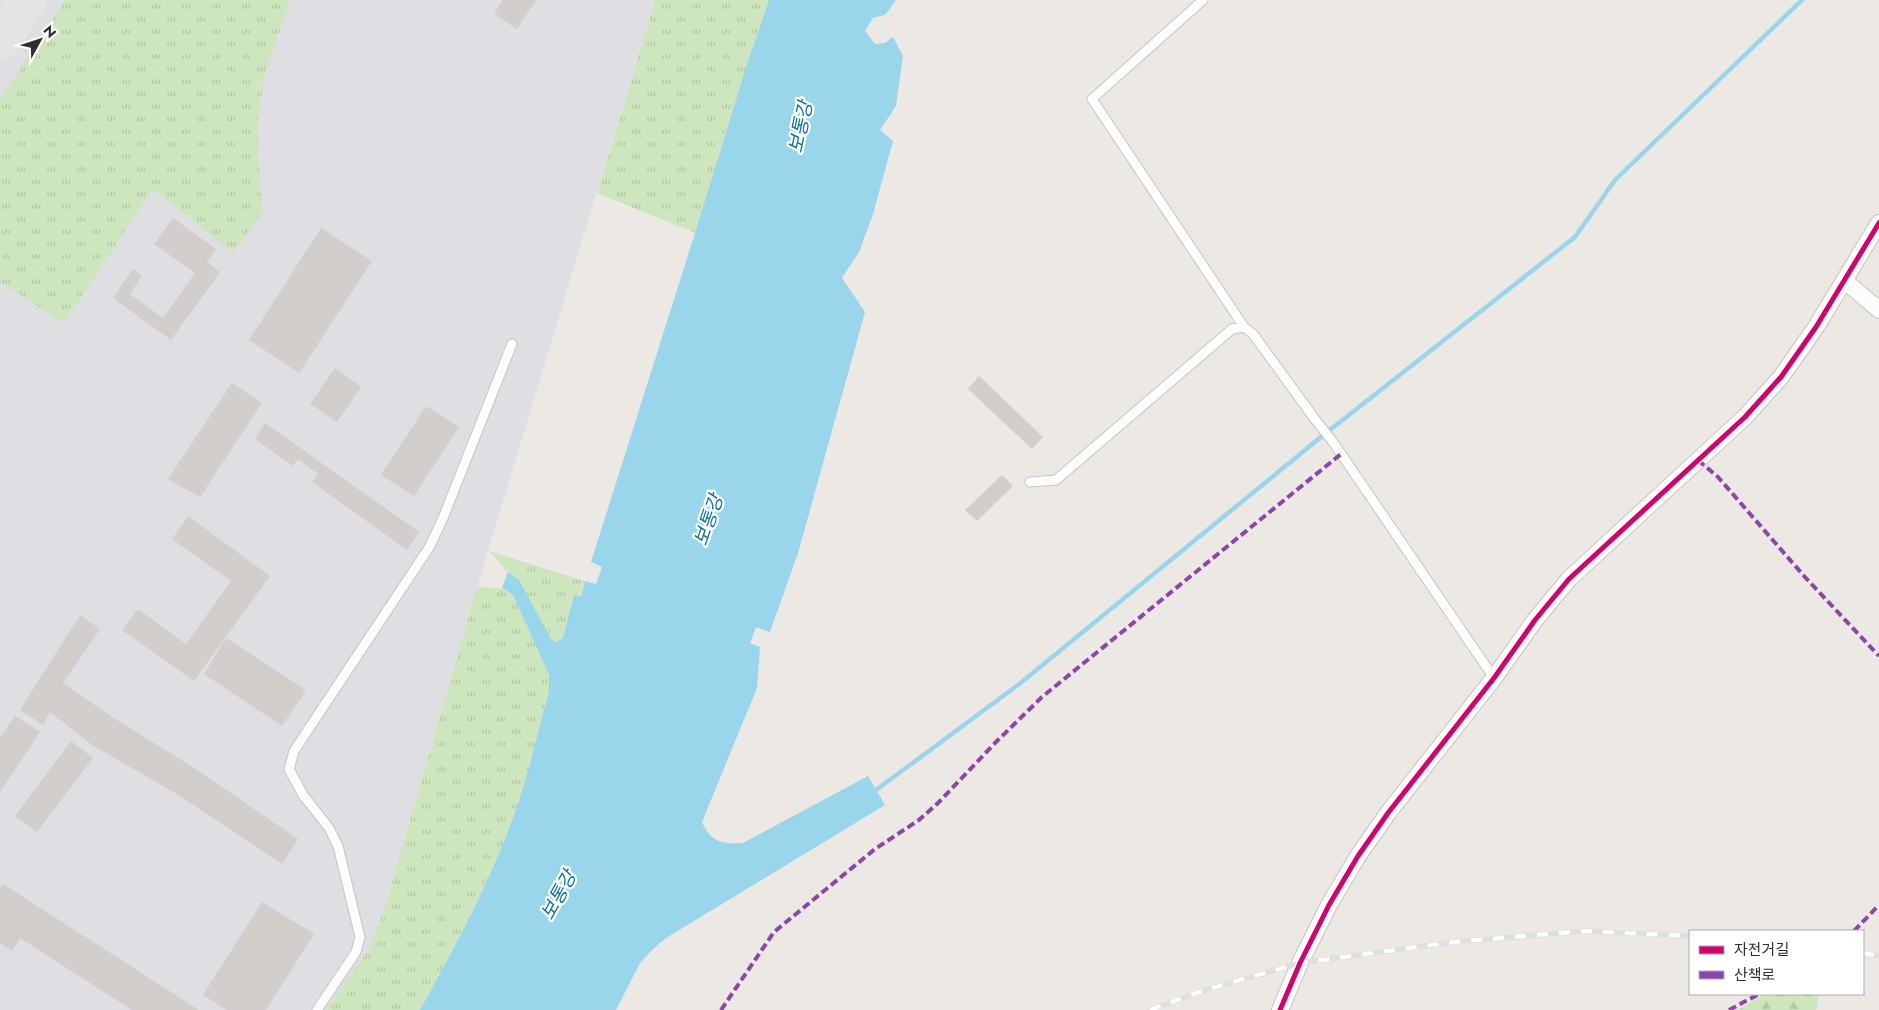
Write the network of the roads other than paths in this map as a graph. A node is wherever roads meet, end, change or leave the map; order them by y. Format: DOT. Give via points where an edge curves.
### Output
graph roads {
  1 [pos="1203,0"];
  2 [pos="1879,223"];
  3 [pos="1845,281"];
  4 [pos="1879,310"];
  5 [pos="1244,327"];
  6 [pos="512,344"];
  7 [pos="1030,482"];
  8 [pos="1494,678"];
  9 [pos="316,1010"];
  10 [pos="1280,1010"];
  1 -- 5 [label="lane" via="1092,99"];
  2 -- 3 [label="street"];
  3 -- 4 [label="street"];
  3 -- 8 [label="street" via="1801,352 1781,377 1721,439 1569,579"];
  5 -- 7 [label="lane" via="1232,329 1056,480"];
  5 -- 8 [label="lane" via="1253,334 1333,442"];
  6 -- 9 [label="lane" via="430,546 294,751 289,769 338,846 360,937 356,952"];
  8 -- 10 [label="street" via="1358,856 1329,905"];
}
